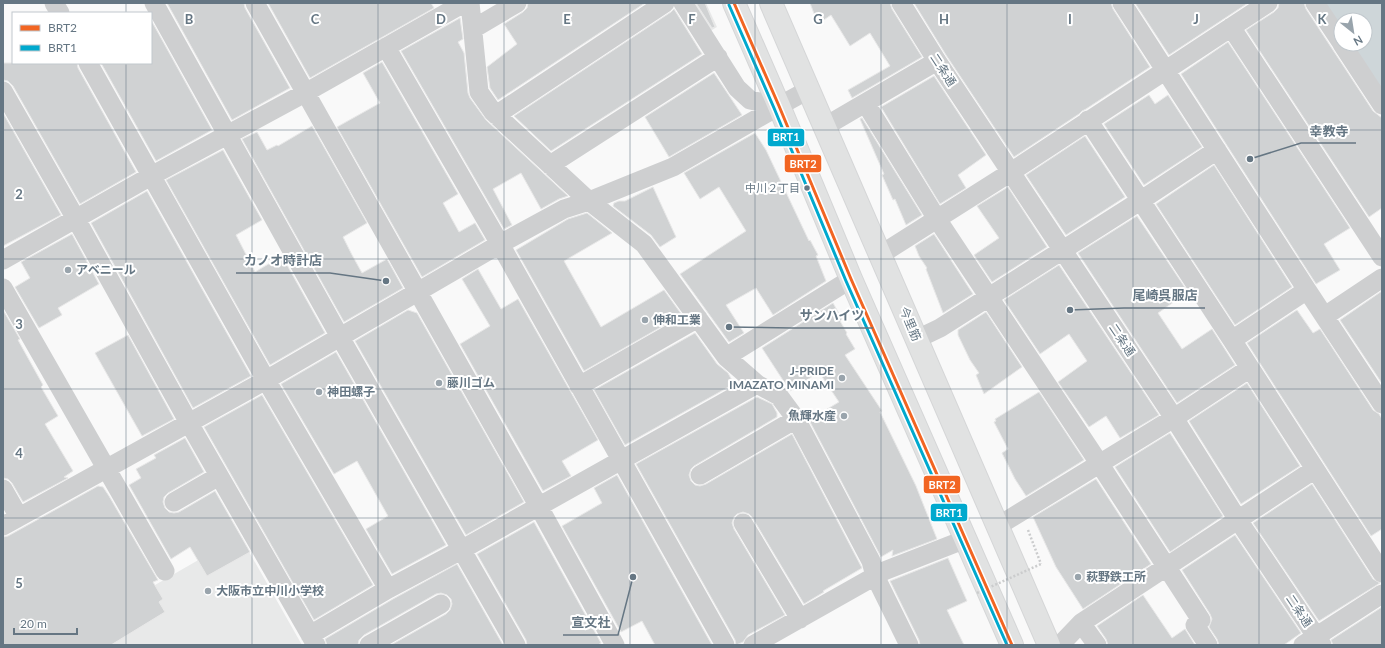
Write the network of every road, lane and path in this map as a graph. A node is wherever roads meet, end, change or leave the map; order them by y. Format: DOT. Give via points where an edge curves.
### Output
graph roads {
  1 [pos="54,3"];
  2 [pos="154,3"];
  3 [pos="255,3"];
  4 [pos="464,3"];
  5 [pos="470,3"];
  6 [pos="517,3"];
  7 [pos="665,3"];
  8 [pos="683,3"];
  9 [pos="734,3"];
  10 [pos="901,3"];
  11 [pos="1122,3"];
  12 [pos="1268,3"];
  13 [pos="1315,3"];
  14 [pos="775,5"];
  15 [pos="59,12"];
  16 [pos="1231,27"];
  17 [pos="473,29"];
  18 [pos="1333,30"];
  19 [pos="386,47"];
  20 [pos="1348,52"];
  21 [pos="718,57"];
  22 [pos="937,62"];
  23 [pos="89,64"];
  24 [pos="1165,70"];
  25 [pos="808,90"];
  26 [pos="3,91"];
  27 [pos="305,93"];
  28 [pos="866,104"];
  29 [pos="1382,105"];
  30 [pos="779,106"];
  31 [pos="496,115"];
  32 [pos="1088,120"];
  33 [pos="824,127"];
  34 [pos="227,136"];
  35 [pos="1217,150"];
  36 [pos="550,165"];
  37 [pos="1011,172"];
  38 [pos="151,176"];
  39 [pos="589,201"];
  40 [pos="1140,201"];
  41 [pos="937,218"];
  42 [pos="76,219"];
  43 [pos="500,244"];
  44 [pos="1062,249"];
  45 [pos="880,255"];
  46 [pos="1382,257"];
  47 [pos="3,260"];
  48 [pos="1382,278"];
  49 [pos="851,279"];
  50 [pos="3,288"];
  51 [pos="1307,290"];
  52 [pos="418,293"];
  53 [pos="989,296"];
  54 [pos="1325,316"];
  55 [pos="698,318"];
  56 [pos="340,337"];
  57 [pos="917,339"];
  58 [pos="1232,340"];
  59 [pos="726,357"];
  60 [pos="1250,368"];
  61 [pos="266,380"];
  62 [pos="757,384"];
  63 [pos="579,386"];
  64 [pos="1382,404"];
  65 [pos="1174,418"];
  66 [pos="796,419"];
  67 [pos="189,423"];
  68 [pos="621,461"];
  69 [pos="1099,463"];
  70 [pos="106,468"];
  71 [pos="1315,469"];
  72 [pos="700,475"];
  73 [pos="219,476"];
  74 [pos="3,489"];
  75 [pos="174,502"];
  76 [pos="539,506"];
  77 [pos="1238,520"];
  78 [pos="11,522"];
  79 [pos="743,523"];
  80 [pos="998,526"];
  81 [pos="1028,530"];
  82 [pos="966,539"];
  83 [pos="461,550"];
  84 [pos="1167,567"];
  85 [pos="165,571"];
  86 [pos="1382,573"];
  87 [pos="875,576"];
  88 [pos="388,590"];
  89 [pos="977,593"];
  90 [pos="1382,594"];
  91 [pos="441,604"];
  92 [pos="800,619"];
  93 [pos="1081,623"];
  94 [pos="313,640"];
  95 [pos="1314,642"];
  96 [pos="369,645"];
  97 [pos="516,645"];
  98 [pos="615,645"];
  99 [pos="725,645"];
  100 [pos="753,645"];
  101 [pos="909,645"];
  102 [pos="1012,645"];
  103 [pos="1049,645"];
  104 [pos="1060,645"];
  105 [pos="1097,645"];
  106 [pos="1208,645"];
  1 -- 15 [label="street"];
  2 -- 34 [label="street"];
  3 -- 27 [label="street"];
  4 -- 19 [label="street"];
  5 -- 17 [label="street"];
  6 -- 17 [label="street"];
  7 -- 31 [label="street"];
  8 -- 21 [label="street"];
  9 -- 30 [label="main road"];
  10 -- 22 [label="street, 二条通"];
  11 -- 24 [label="street"];
  12 -- 16 [label="street"];
  13 -- 18 [label="street"];
  14 -- 25 [label="main road, 今里筋"];
  16 -- 24 [label="street"];
  16 -- 46 [label="street"];
  17 -- 31 [label="street" via="479,92"];
  19 -- 27 [label="street"];
  19 -- 43 [label="street"];
  20 -- 29 [label="street"];
  21 -- 30 [label="street" via="737,88 750,100"];
  21 -- 36 [label="street"];
  22 -- 28 [label="street"];
  22 -- 37 [label="street, 二条通"];
  23 -- 38 [label="street"];
  24 -- 32 [label="street"];
  24 -- 35 [label="street"];
  25 -- 30 [label="street"];
  25 -- 33 [label="main road, 今里筋"];
  26 -- 42 [label="street"];
  27 -- 34 [label="street"];
  27 -- 52 [label="street"];
  28 -- 33 [label="street"];
  28 -- 41 [label="street"];
  30 -- 39 [label="street" via="673,167"];
  30 -- 49 [label="main road"];
  31 -- 36 [label="street"];
  32 -- 37 [label="street"];
  32 -- 40 [label="street"];
  33 -- 45 [label="main road, 今里筋"];
  34 -- 38 [label="street"];
  34 -- 56 [label="street"];
  35 -- 40 [label="street"];
  35 -- 51 [label="street"];
  36 -- 39 [label="street"];
  37 -- 41 [label="street"];
  37 -- 44 [label="street, 二条通"];
  38 -- 42 [label="street"];
  38 -- 61 [label="street"];
  39 -- 43 [label="street" via="564,209"];
  39 -- 55 [label="street" via="644,244"];
  40 -- 44 [label="street"];
  40 -- 58 [label="street"];
  41 -- 45 [label="street"];
  41 -- 53 [label="street"];
  42 -- 47 [label="street"];
  42 -- 67 [label="street"];
  43 -- 52 [label="street"];
  43 -- 63 [label="street"];
  44 -- 53 [label="street"];
  44 -- 65 [label="street, 二条通"];
  45 -- 57 [label="main road, 今里筋"];
  48 -- 54 [label="street"];
  49 -- 59 [label="street"];
  49 -- 82 [label="main road"];
  50 -- 70 [label="street"];
  51 -- 54 [label="street"];
  51 -- 58 [label="street"];
  52 -- 56 [label="street"];
  52 -- 76 [label="street"];
  53 -- 57 [label="street" via="940,328"];
  53 -- 69 [label="street"];
  54 -- 64 [label="street"];
  55 -- 59 [label="street"];
  55 -- 63 [label="street"];
  56 -- 61 [label="street"];
  56 -- 83 [label="street"];
  57 -- 80 [label="main road, 今里筋"];
  58 -- 60 [label="street"];
  59 -- 62 [label="street"];
  60 -- 65 [label="street"];
  60 -- 71 [label="street"];
  61 -- 67 [label="street"];
  61 -- 88 [label="street"];
  62 -- 66 [label="street" via="779,396"];
  62 -- 68 [label="street"];
  63 -- 68 [label="street"];
  65 -- 69 [label="street"];
  65 -- 77 [label="street, 二条通"];
  66 -- 72 [label="street"];
  66 -- 87 [label="street" via="871,560"];
  67 -- 70 [label="street"];
  67 -- 73 [label="street"];
  68 -- 76 [label="street"];
  68 -- 99 [label="street"];
  69 -- 80 [label="street"];
  69 -- 84 [label="street"];
  70 -- 78 [label="street"];
  70 -- 85 [label="street"];
  71 -- 77 [label="street"];
  71 -- 86 [label="street"];
  73 -- 75 [label="street"];
  73 -- 94 [label="street"];
  74 -- 78 [label="street"];
  76 -- 83 [label="street"];
  76 -- 98 [label="street"];
  77 -- 84 [label="street"];
  77 -- 95 [label="street, 二条通"];
  79 -- 92 [label="street"];
  80 -- 103 [label="main road, 今里筋"];
  81 -- 89 [label="path, bridge" via="1041,564"];
  82 -- 87 [label="street"];
  82 -- 102 [label="main road"];
  83 -- 88 [label="street"];
  83 -- 97 [label="street"];
  84 -- 93 [label="street"];
  84 -- 106 [label="street" via="1201,620 1195,624"];
  87 -- 92 [label="street"];
  87 -- 101 [label="street"];
  88 -- 94 [label="street"];
  90 -- 95 [label="street"];
  91 -- 96 [label="street"];
  92 -- 100 [label="street"];
  93 -- 104 [label="street"];
  93 -- 105 [label="street"];
}
